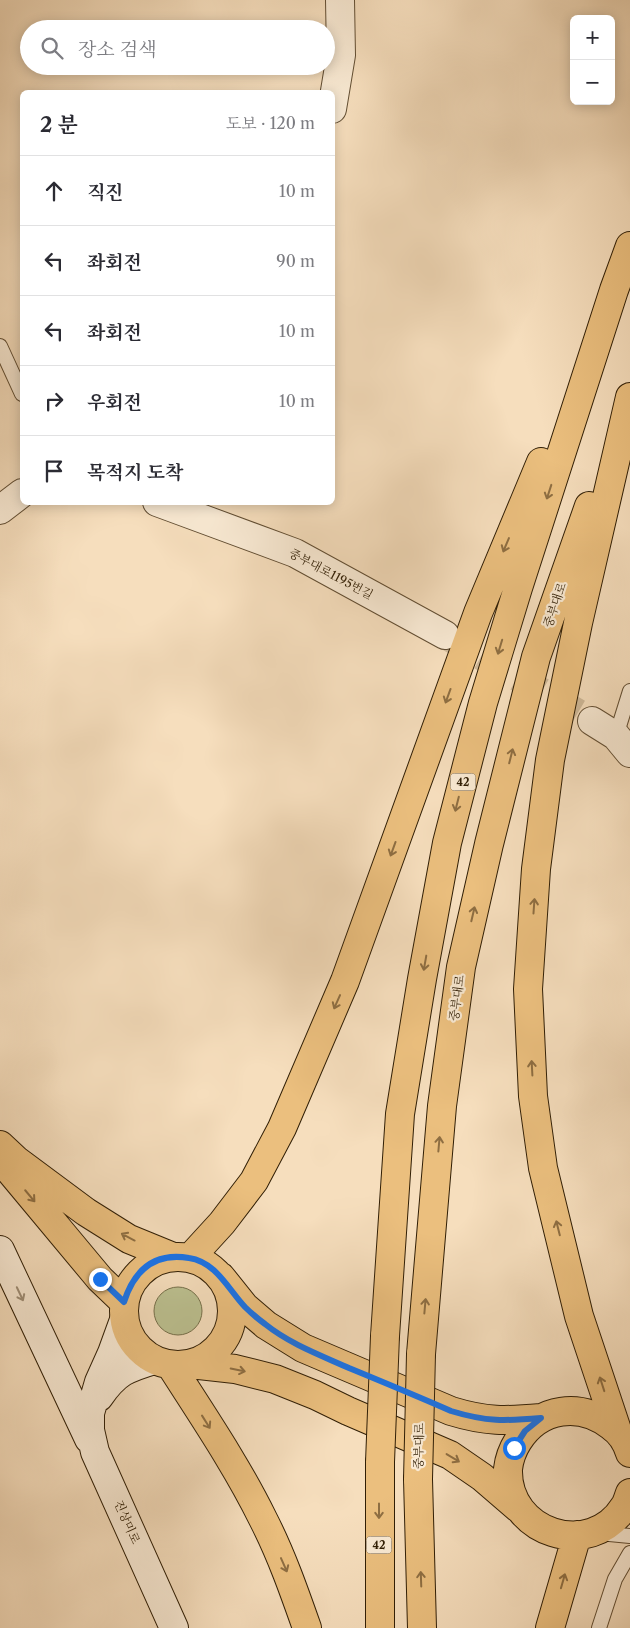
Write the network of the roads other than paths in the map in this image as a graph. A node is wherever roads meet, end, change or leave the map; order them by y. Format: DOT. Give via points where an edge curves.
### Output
graph roads {
  1 [pos="340,0"];
  2 [pos="335,91"];
  3 [pos="630,246"];
  4 [pos="614,290"];
  5 [pos="0,346"];
  6 [pos="20,390"];
  7 [pos="630,390"];
  8 [pos="630,397"];
  9 [pos="20,495"];
  10 [pos="165,505"];
  11 [pos="0,510"];
  12 [pos="445,635"];
  13 [pos="630,691"];
  14 [pos="592,721"];
  15 [pos="623,745"];
  16 [pos="0,1145"];
  17 [pos="0,1158"];
  18 [pos="0,1250"];
  19 [pos="182,1257"];
  20 [pos="221,1277"];
  21 [pos="124,1311"];
  22 [pos="172,1364"];
  23 [pos="90,1413"];
  24 [pos="541,1418"];
  25 [pos="626,1446"];
  26 [pos="95,1452"];
  27 [pos="630,1493"];
  28 [pos="518,1508"];
  29 [pos="584,1534"];
  30 [pos="630,1536"];
  31 [pos="630,1553"];
  32 [pos="171,1627"];
  33 [pos="307,1628"];
  34 [pos="380,1628"];
  35 [pos="422,1628"];
  36 [pos="550,1628"];
  37 [pos="599,1628"];
  1 -- 2 [label="street" via="341,55"];
  3 -- 4 [label="main road, 42"];
  4 -- 19 [label="main road, one-way" via="478,613 346,981 282,1128 254,1181 222,1223"];
  4 -- 34 [label="main road, 42, one-way, bridge" via="483,703 447,843 422,978 400,1114 385,1336 380,1462"];
  5 -- 6 [label="lane"];
  35 -- 7 [label="main road, 중부대로, one-way, bridge" via="418,1479 421,1354 442,1106 461,967 488,844 536,657"];
  25 -- 8 [label="main road, one-way" via="579,1316 543,1168 533,1096 528,989 536,869 550,760"];
  9 -- 11 [label="street"];
  10 -- 12 [label="street, 중부대로1195번길" via="295,553"];
  13 -- 15 [label="lane"];
  14 -- 15 [label="street"];
  19 -- 16 [label="main road, one-way" via="129,1239 86,1212"];
  17 -- 21 [label="main road, one-way"];
  18 -- 26 [label="street, one-way"];
  19 -- 20 [label="main road" via="207,1265"];
  19 -- 21 [label="main road" via="155,1261 141,1271 130,1285"];
  20 -- 22 [label="main road" via="230,1293 232,1311 229,1329 220,1345 207,1357"];
  20 -- 24 [label="main road" via="245,1307 266,1325 303,1348 451,1411 503,1421"];
  21 -- 22 [label="main road" via="129,1336 139,1350"];
  21 -- 23 [label="street"];
  22 -- 23 [label="street" via="129,1368 112,1379"];
  22 -- 28 [label="main road, one-way" via="235,1369 275,1379 314,1395 450,1455"];
  22 -- 33 [label="main road, one-way" via="263,1519 288,1574"];
  23 -- 26 [label="street, 진상미로"];
  24 -- 25 [label="main road" via="561,1412 582,1411 601,1418"];
  24 -- 28 [label="main road" via="525,1431 514,1448 508,1468 510,1489"];
  26 -- 32 [label="street, 진상미로"];
  27 -- 29 [label="main road" via="624,1508 610,1523"];
  28 -- 29 [label="main road" via="532,1523 550,1533"];
  29 -- 30 [label="lane"];
  36 -- 29 [label="main road, one-way"];
  31 -- 37 [label="lane" via="615,1579"];
}
